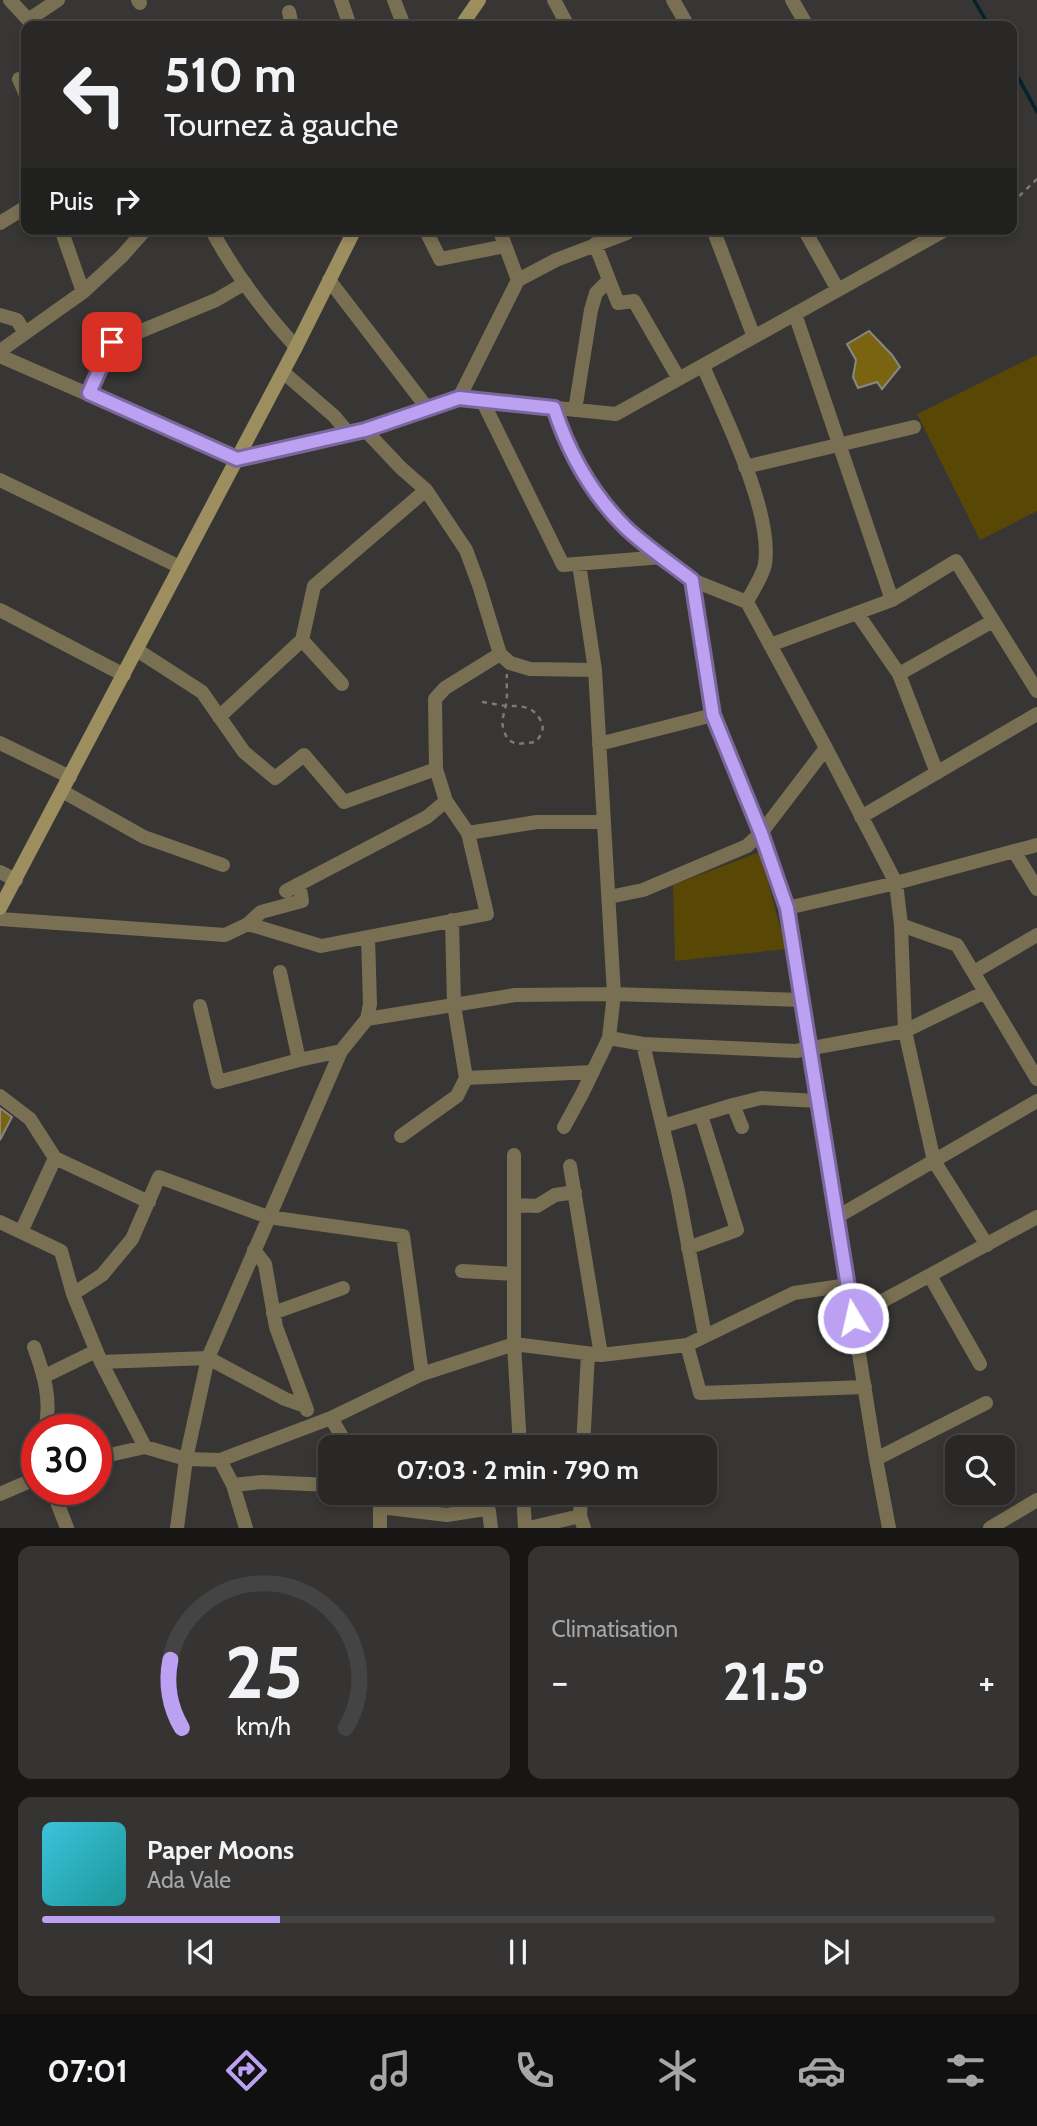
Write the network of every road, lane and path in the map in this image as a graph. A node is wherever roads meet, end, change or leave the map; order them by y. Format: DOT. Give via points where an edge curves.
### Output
graph roads {
  1 [pos="10,0"];
  2 [pos="58,0"];
  3 [pos="341,0"];
  4 [pos="394,0"];
  5 [pos="480,0"];
  6 [pos="554,0"];
  7 [pos="673,0"];
  8 [pos="792,0"];
  9 [pos="29,21"];
  10 [pos="33,21"];
  11 [pos="348,21"];
  12 [pos="402,21"];
  13 [pos="465,21"];
  14 [pos="565,21"];
  15 [pos="685,21"];
  16 [pos="804,21"];
  17 [pos="19,79"];
  18 [pos="21,84"];
  19 [pos="1037,179"];
  20 [pos="1017,198"];
  21 [pos="21,210"];
  22 [pos="0,223"];
  23 [pos="63,235"];
  24 [pos="141,235"];
  25 [pos="214,235"];
  26 [pos="352,235"];
  27 [pos="428,235"];
  28 [pos="501,235"];
  29 [pos="619,235"];
  30 [pos="715,235"];
  31 [pos="807,235"];
  32 [pos="926,235"];
  33 [pos="595,244"];
  34 [pos="505,246"];
  35 [pos="329,280"];
  36 [pos="518,280"];
  37 [pos="609,280"];
  38 [pos="245,284"];
  39 [pos="838,290"];
  40 [pos="83,292"];
  41 [pos="795,314"];
  42 [pos="0,315"];
  43 [pos="25,333"];
  44 [pos="754,337"];
  45 [pos="296,347"];
  46 [pos="0,353"];
  47 [pos="703,366"];
  48 [pos="283,372"];
  49 [pos="679,379"];
  50 [pos="89,393"];
  51 [pos="459,398"];
  52 [pos="482,400"];
  53 [pos="554,408"];
  54 [pos="428,409"];
  55 [pos="575,410"];
  56 [pos="914,427"];
  57 [pos="365,430"];
  58 [pos="349,434"];
  59 [pos="839,444"];
  60 [pos="237,459"];
  61 [pos="745,467"];
  62 [pos="0,481"];
  63 [pos="426,490"];
  64 [pos="663,557"];
  65 [pos="579,564"];
  66 [pos="180,567"];
  67 [pos="692,580"];
  68 [pos="892,600"];
  69 [pos="747,602"];
  70 [pos="0,610"];
  71 [pos="857,613"];
  72 [pos="993,621"];
  73 [pos="302,640"];
  74 [pos="770,645"];
  75 [pos="137,650"];
  76 [pos="505,659"];
  77 [pos="595,670"];
  78 [pos="899,674"];
  79 [pos="124,675"];
  80 [pos="342,684"];
  81 [pos="1037,691"];
  82 [pos="482,702"];
  83 [pos="506,706"];
  84 [pos="1037,714"];
  85 [pos="713,715"];
  86 [pos="219,717"];
  87 [pos="0,743"];
  88 [pos="599,744"];
  89 [pos="826,748"];
  90 [pos="436,769"];
  91 [pos="937,773"];
  92 [pos="70,777"];
  93 [pos="62,791"];
  94 [pos="446,801"];
  95 [pos="862,817"];
  96 [pos="604,822"];
  97 [pos="468,833"];
  98 [pos="761,833"];
  99 [pos="1037,845"];
  100 [pos="1014,851"];
  101 [pos="223,865"];
  102 [pos="0,872"];
  103 [pos="16,880"];
  104 [pos="895,883"];
  105 [pos="1037,889"];
  106 [pos="609,897"];
  107 [pos="0,908"];
  108 [pos="787,908"];
  109 [pos="0,919"];
  110 [pos="452,920"];
  111 [pos="248,924"];
  112 [pos="901,925"];
  113 [pos="1037,935"];
  114 [pos="368,937"];
  115 [pos="280,972"];
  116 [pos="974,972"];
  117 [pos="985,992"];
  118 [pos="614,994"];
  119 [pos="802,1000"];
  120 [pos="454,1005"];
  121 [pos="201,1006"];
  122 [pos="366,1019"];
  123 [pos="905,1031"];
  124 [pos="609,1038"];
  125 [pos="643,1044"];
  126 [pos="810,1049"];
  127 [pos="341,1051"];
  128 [pos="299,1060"];
  129 [pos="593,1072"];
  130 [pos="466,1078"];
  131 [pos="1037,1079"];
  132 [pos="0,1096"];
  133 [pos="818,1101"];
  134 [pos="1037,1101"];
  135 [pos="733,1104"];
  136 [pos="701,1115"];
  137 [pos="663,1126"];
  138 [pos="564,1127"];
  139 [pos="741,1127"];
  140 [pos="401,1136"];
  141 [pos="514,1155"];
  142 [pos="55,1158"];
  143 [pos="934,1161"];
  144 [pos="570,1166"];
  145 [pos="575,1192"];
  146 [pos="149,1202"];
  147 [pos="514,1205"];
  148 [pos="268,1217"];
  149 [pos="837,1217"];
  150 [pos="1037,1217"];
  151 [pos="0,1222"];
  152 [pos="21,1232"];
  153 [pos="987,1245"];
  154 [pos="688,1248"];
  155 [pos="254,1250"];
  156 [pos="462,1270"];
  157 [pos="514,1274"];
  158 [pos="930,1276"];
  159 [pos="848,1285"];
  160 [pos="343,1288"];
  161 [pos="73,1294"];
  162 [pos="273,1313"];
  163 [pos="853,1318"];
  164 [pos="705,1336"];
  165 [pos="514,1343"];
  166 [pos="687,1345"];
  167 [pos="34,1347"];
  168 [pos="594,1354"];
  169 [pos="99,1356"];
  170 [pos="208,1358"];
  171 [pos="980,1364"];
  172 [pos="422,1374"];
  173 [pos="45,1376"];
  174 [pos="865,1387"];
  175 [pos="986,1403"];
  176 [pos="305,1406"];
  177 [pos="48,1414"];
  178 [pos="331,1418"];
  179 [pos="312,1425"];
  180 [pos="341,1435"];
  181 [pos="519,1435"];
  182 [pos="584,1435"];
  183 [pos="145,1447"];
  184 [pos="112,1454"];
  185 [pos="876,1459"];
  186 [pos="186,1460"];
  187 [pos="220,1460"];
  188 [pos="318,1484"];
  189 [pos="21,1485"];
  190 [pos="233,1485"];
  191 [pos="0,1494"];
  192 [pos="1037,1500"];
  193 [pos="58,1505"];
  194 [pos="524,1505"];
  195 [pos="380,1507"];
  196 [pos="582,1522"];
  197 [pos="67,1528"];
  198 [pos="177,1528"];
  199 [pos="246,1528"];
  200 [pos="380,1528"];
  201 [pos="491,1528"];
  202 [pos="527,1528"];
  203 [pos="889,1528"];
  204 [pos="990,1528"];
  1 -- 9 [label="street"];
  2 -- 10 [label="street"];
  3 -- 11 [label="street"];
  4 -- 12 [label="street"];
  5 -- 13 [label="main road"];
  6 -- 14 [label="street"];
  7 -- 15 [label="street"];
  8 -- 16 [label="street"];
  17 -- 18 [label="street"];
  19 -- 20 [label="path"];
  21 -- 22 [label="street"];
  23 -- 40 [label="street"];
  24 -- 40 [label="street"];
  25 -- 38 [label="street"];
  26 -- 35 [label="main road"];
  27 -- 34 [label="street" via="440,259"];
  28 -- 34 [label="street"];
  29 -- 33 [label="street"];
  30 -- 44 [label="street"];
  31 -- 39 [label="street"];
  32 -- 39 [label="street"];
  33 -- 36 [label="street"];
  33 -- 37 [label="street"];
  34 -- 36 [label="street"];
  35 -- 45 [label="main road"];
  35 -- 54 [label="street"];
  36 -- 51 [label="street"];
  37 -- 49 [label="street" via="618,303 634,301"];
  37 -- 55 [label="street" via="596,293 591,310"];
  38 -- 45 [label="street"];
  38 -- 50 [label="street" via="112,342"];
  39 -- 41 [label="street"];
  40 -- 43 [label="street"];
  41 -- 44 [label="street"];
  41 -- 59 [label="street"];
  42 -- 43 [label="street" via="17,320"];
  43 -- 46 [label="street"];
  44 -- 47 [label="street"];
  45 -- 48 [label="main road"];
  46 -- 50 [label="street"];
  47 -- 49 [label="street"];
  47 -- 61 [label="street"];
  48 -- 58 [label="street"];
  48 -- 60 [label="main road"];
  49 -- 55 [label="street" via="616,414"];
  50 -- 60 [label="street"];
  51 -- 52 [label="street"];
  51 -- 54 [label="street"];
  52 -- 53 [label="street"];
  52 -- 65 [label="street" via="563,565"];
  53 -- 55 [label="street"];
  53 -- 64 [label="street" via="565,440 602,502"];
  54 -- 57 [label="street"];
  56 -- 59 [label="street"];
  57 -- 58 [label="street"];
  57 -- 63 [label="street"];
  58 -- 60 [label="street"];
  59 -- 61 [label="street"];
  59 -- 68 [label="street"];
  60 -- 66 [label="main road"];
  61 -- 69 [label="street" via="765,537 765,566"];
  62 -- 66 [label="street"];
  63 -- 73 [label="street" via="314,586"];
  63 -- 76 [label="street" via="466,550"];
  64 -- 65 [label="street"];
  64 -- 67 [label="street"];
  65 -- 77 [label="street"];
  66 -- 75 [label="main road"];
  67 -- 69 [label="street"];
  67 -- 85 [label="street"];
  68 -- 71 [label="street"];
  68 -- 72 [label="street" via="956,561"];
  69 -- 74 [label="street"];
  70 -- 79 [label="street"];
  71 -- 74 [label="street"];
  71 -- 78 [label="street"];
  72 -- 78 [label="street"];
  72 -- 81 [label="street"];
  73 -- 80 [label="street"];
  73 -- 86 [label="street"];
  74 -- 89 [label="street"];
  75 -- 79 [label="main road"];
  75 -- 86 [label="street" via="202,692"];
  76 -- 77 [label="street" via="530,669"];
  76 -- 83 [label="path"];
  76 -- 90 [label="street" via="445,688 435,699"];
  77 -- 88 [label="street"];
  78 -- 91 [label="street"];
  79 -- 92 [label="main road"];
  82 -- 83 [label="path"];
  83 -- 83 [label="path" via="502,720 508,740 536,742 543,728 536,714 523,706"];
  84 -- 91 [label="street"];
  85 -- 88 [label="street"];
  85 -- 98 [label="street"];
  86 -- 90 [label="street" via="244,752 275,778 304,755 344,802"];
  87 -- 92 [label="street"];
  88 -- 96 [label="street"];
  89 -- 95 [label="street"];
  89 -- 98 [label="street"];
  90 -- 94 [label="street"];
  91 -- 95 [label="street"];
  92 -- 93 [label="main road"];
  93 -- 101 [label="street" via="144,837"];
  93 -- 103 [label="main road"];
  94 -- 97 [label="street"];
  94 -- 111 [label="street" via="427,817 293,888 302,901 261,912"];
  95 -- 104 [label="street"];
  96 -- 97 [label="street" via="537,822"];
  96 -- 106 [label="street"];
  97 -- 110 [label="street" via="487,914"];
  98 -- 106 [label="street" via="747,846 643,890"];
  98 -- 108 [label="street"];
  99 -- 100 [label="street"];
  100 -- 104 [label="street"];
  100 -- 105 [label="street"];
  102 -- 103 [label="street"];
  103 -- 107 [label="main road"];
  104 -- 108 [label="street"];
  104 -- 112 [label="street"];
  106 -- 118 [label="street"];
  108 -- 119 [label="street"];
  109 -- 111 [label="street" via="225,935"];
  110 -- 114 [label="street"];
  110 -- 120 [label="street"];
  111 -- 114 [label="street" via="321,946"];
  112 -- 116 [label="street" via="957,945"];
  112 -- 123 [label="street"];
  113 -- 116 [label="street"];
  114 -- 122 [label="street" via="370,1004"];
  115 -- 128 [label="street"];
  116 -- 117 [label="street"];
  117 -- 123 [label="street"];
  117 -- 131 [label="street"];
  118 -- 119 [label="street"];
  118 -- 120 [label="street" via="515,995"];
  118 -- 124 [label="street"];
  119 -- 126 [label="street"];
  120 -- 122 [label="street"];
  120 -- 130 [label="street"];
  121 -- 128 [label="street" via="218,1082"];
  122 -- 127 [label="street"];
  123 -- 126 [label="street"];
  123 -- 143 [label="street"];
  124 -- 125 [label="street"];
  124 -- 129 [label="street"];
  125 -- 126 [label="street"];
  125 -- 137 [label="street"];
  126 -- 133 [label="street"];
  127 -- 128 [label="street"];
  127 -- 148 [label="street"];
  129 -- 130 [label="street"];
  129 -- 138 [label="street"];
  130 -- 140 [label="street" via="457,1096"];
  132 -- 142 [label="street" via="30,1119"];
  133 -- 135 [label="street" via="761,1098"];
  133 -- 149 [label="street"];
  134 -- 143 [label="street"];
  135 -- 136 [label="street"];
  135 -- 139 [label="street"];
  136 -- 137 [label="street"];
  136 -- 154 [label="street" via="737,1230"];
  137 -- 154 [label="street"];
  141 -- 147 [label="street"];
  142 -- 146 [label="street"];
  142 -- 152 [label="street"];
  143 -- 149 [label="street"];
  143 -- 153 [label="street"];
  144 -- 145 [label="street"];
  145 -- 147 [label="street" via="555,1195 537,1206"];
  145 -- 168 [label="street"];
  146 -- 148 [label="street" via="159,1177"];
  146 -- 161 [label="street" via="132,1238 102,1275"];
  147 -- 157 [label="street"];
  148 -- 155 [label="street"];
  148 -- 172 [label="street" via="403,1236"];
  149 -- 159 [label="street"];
  150 -- 153 [label="street"];
  151 -- 152 [label="street"];
  152 -- 161 [label="street" via="61,1251"];
  153 -- 158 [label="street"];
  154 -- 164 [label="street"];
  155 -- 162 [label="street" via="265,1264"];
  155 -- 170 [label="street"];
  156 -- 157 [label="street"];
  157 -- 165 [label="street"];
  158 -- 163 [label="street"];
  158 -- 171 [label="street"];
  159 -- 163 [label="street"];
  159 -- 164 [label="street" via="794,1293"];
  160 -- 162 [label="street"];
  161 -- 169 [label="street"];
  162 -- 176 [label="street"];
  163 -- 174 [label="street"];
  164 -- 166 [label="street"];
  165 -- 168 [label="street"];
  165 -- 172 [label="street"];
  165 -- 181 [label="street"];
  166 -- 168 [label="street"];
  166 -- 174 [label="street" via="700,1393"];
  167 -- 173 [label="street"];
  168 -- 182 [label="street"];
  169 -- 170 [label="street"];
  169 -- 173 [label="street"];
  169 -- 183 [label="street"];
  170 -- 176 [label="street"];
  170 -- 186 [label="street"];
  172 -- 178 [label="street"];
  173 -- 177 [label="street"];
  174 -- 185 [label="street"];
  175 -- 185 [label="street"];
  176 -- 179 [label="street"];
  178 -- 179 [label="street"];
  178 -- 180 [label="street"];
  179 -- 187 [label="street"];
  183 -- 184 [label="street"];
  183 -- 186 [label="street"];
  185 -- 203 [label="street"];
  186 -- 187 [label="street"];
  186 -- 198 [label="street"];
  187 -- 190 [label="street"];
  188 -- 190 [label="street"];
  189 -- 191 [label="street"];
  190 -- 199 [label="street"];
  192 -- 204 [label="street"];
  193 -- 197 [label="street"];
  194 -- 202 [label="street"];
  195 -- 200 [label="street"];
  195 -- 201 [label="street" via="447,1516 485,1509"];
  196 -- 202 [label="street"];
}
